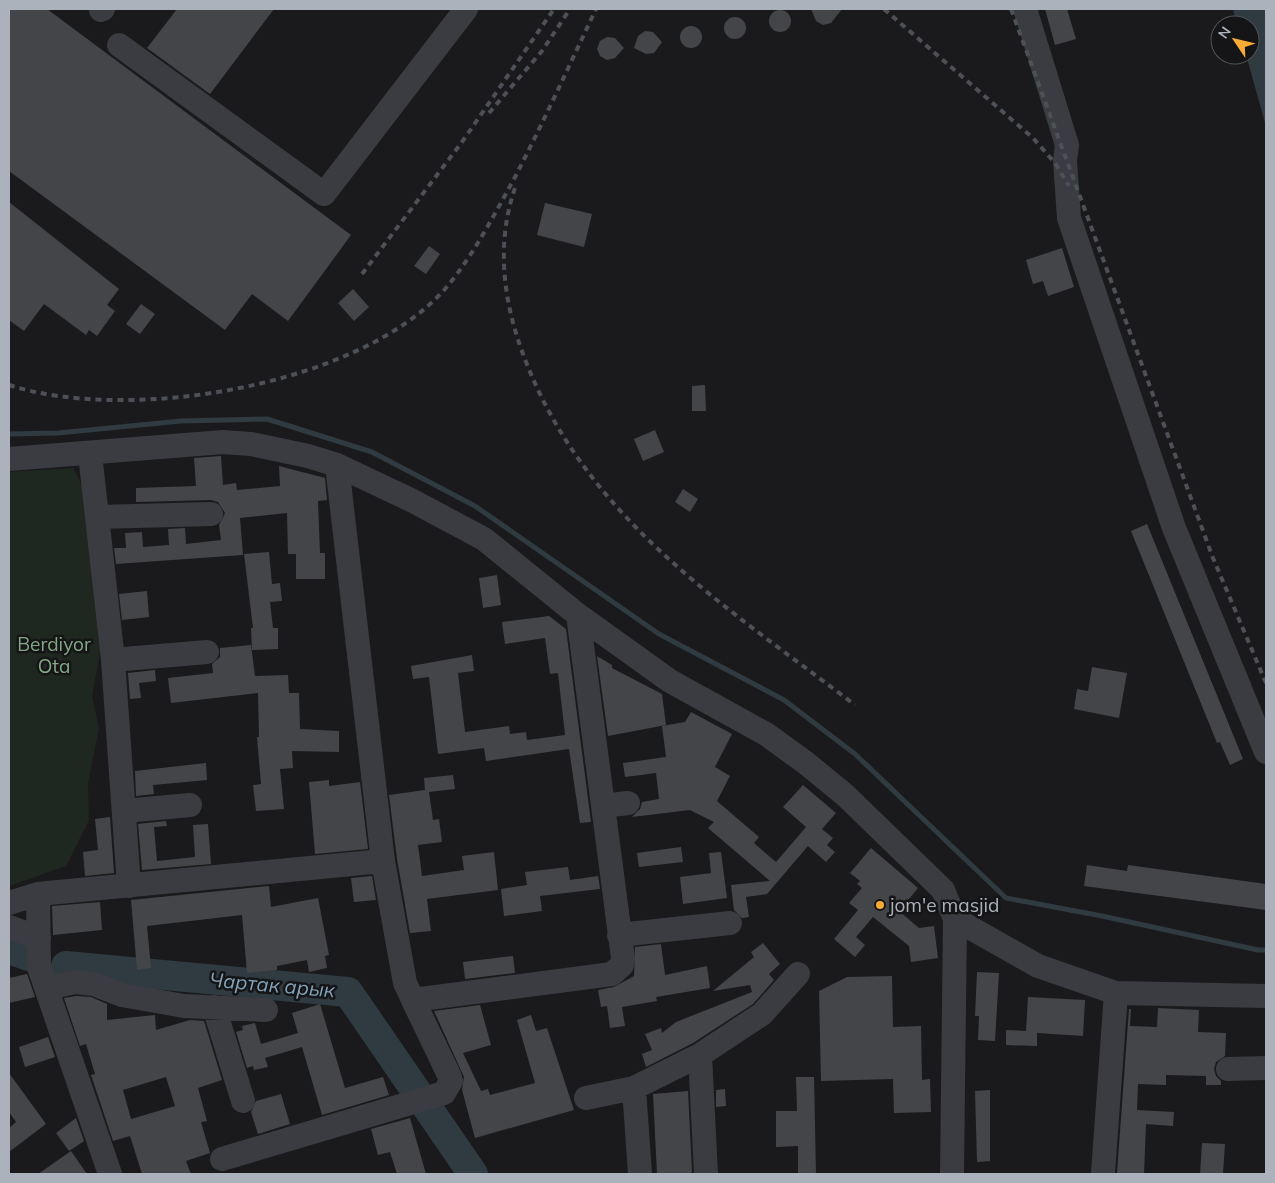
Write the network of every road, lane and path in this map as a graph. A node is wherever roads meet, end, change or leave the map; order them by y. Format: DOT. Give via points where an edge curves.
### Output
graph roads {
  1 [pos="466,9"];
  2 [pos="1024,9"];
  3 [pos="118,45"];
  4 [pos="90,454"];
  5 [pos="9,459"];
  6 [pos="337,465"];
  7 [pos="211,514"];
  8 [pos="97,518"];
  9 [pos="578,615"];
  10 [pos="208,652"];
  11 [pos="113,660"];
  12 [pos="1266,752"];
  13 [pos="628,803"];
  14 [pos="190,804"];
  15 [pos="603,806"];
  16 [pos="124,811"];
  17 [pos="383,861"];
  18 [pos="129,886"];
  19 [pos="38,894"];
  20 [pos="9,903"];
  21 [pos="956,919"];
  22 [pos="730,923"];
  23 [pos="9,927"];
  24 [pos="619,935"];
  25 [pos="38,938"];
  26 [pos="798,974"];
  27 [pos="1266,983"];
  28 [pos="47,988"];
  29 [pos="1116,993"];
  30 [pos="1266,996"];
  31 [pos="1235,997"];
  32 [pos="413,1000"];
  33 [pos="214,1007"];
  34 [pos="266,1010"];
  35 [pos="700,1055"];
  36 [pos="1266,1068"];
  37 [pos="1228,1069"];
  38 [pos="634,1088"];
  39 [pos="586,1098"];
  40 [pos="242,1101"];
  41 [pos="222,1159"];
  42 [pos="1102,1173"];
  43 [pos="110,1174"];
  44 [pos="640,1174"];
  45 [pos="706,1174"];
  46 [pos="952,1174"];
  1 -- 3 [label="street" via="324,194"];
  2 -- 12 [label="street" via="1067,145 1069,218 1174,528"];
  4 -- 5 [label="street"];
  4 -- 6 [label="street" via="238,443 265,445"];
  4 -- 8 [label="street"];
  6 -- 9 [label="street" via="484,539"];
  6 -- 17 [label="street"];
  7 -- 8 [label="street"];
  8 -- 11 [label="street"];
  9 -- 15 [label="street"];
  9 -- 21 [label="street" via="670,681 766,734 806,763 845,795 944,890"];
  10 -- 11 [label="street"];
  11 -- 16 [label="street"];
  13 -- 15 [label="street"];
  14 -- 16 [label="street"];
  15 -- 24 [label="street"];
  16 -- 18 [label="street"];
  17 -- 18 [label="street"];
  17 -- 32 [label="street" via="405,983"];
  18 -- 19 [label="street"];
  19 -- 20 [label="street"];
  19 -- 25 [label="street"];
  21 -- 29 [label="street" via="1038,966"];
  21 -- 46 [label="street"];
  22 -- 24 [label="street"];
  23 -- 25 [label="street"];
  24 -- 32 [label="street" via="622,965 612,974"];
  25 -- 28 [label="street" via="39,966"];
  26 -- 35 [label="street" via="762,1014"];
  27 -- 31 [label="street" via="1248,994"];
  28 -- 33 [label="street" via="75,982 94,984 122,995 184,1006"];
  28 -- 43 [label="street"];
  29 -- 31 [label="street"];
  29 -- 42 [label="street"];
  30 -- 31 [label="street"];
  32 -- 41 [label="street" via="451,1081 444,1094"];
  33 -- 34 [label="street"];
  33 -- 40 [label="street"];
  35 -- 38 [label="street"];
  35 -- 45 [label="street"];
  36 -- 37 [label="street"];
  38 -- 39 [label="street"];
  38 -- 44 [label="street"];
}
